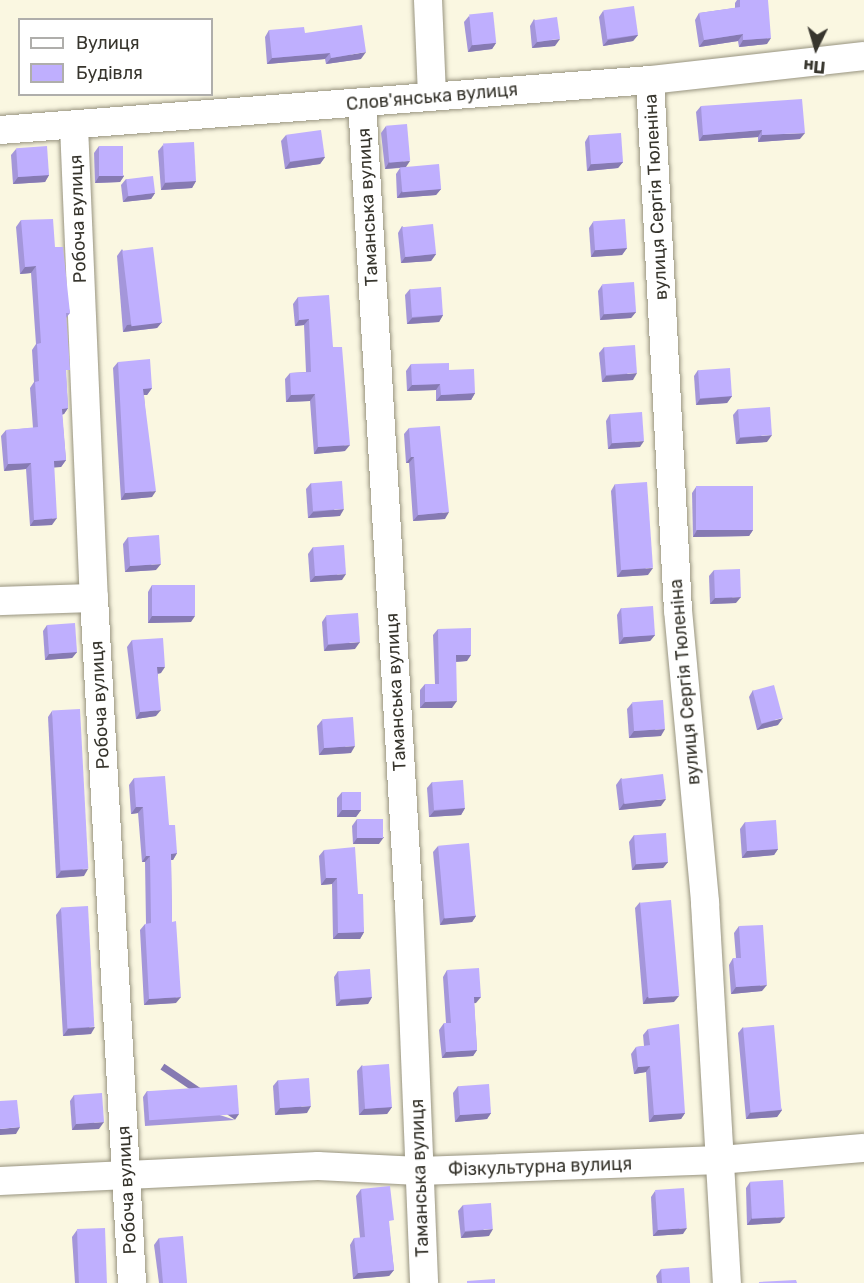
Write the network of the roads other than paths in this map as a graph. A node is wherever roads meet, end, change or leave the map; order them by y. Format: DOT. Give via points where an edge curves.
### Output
graph roads {
  1 [pos="428,0"];
  2 [pos="864,56"];
  3 [pos="650,80"];
  4 [pos="432,96"];
  5 [pos="362,102"];
  6 [pos="74,126"];
  7 [pos="0,130"];
  8 [pos="94,598"];
  9 [pos="0,602"];
  10 [pos="864,1148"];
  11 [pos="720,1160"];
  12 [pos="419,1171"];
  13 [pos="126,1174"];
  14 [pos="0,1181"];
  15 [pos="132,1283"];
  16 [pos="424,1283"];
  17 [pos="727,1283"];
  1 -- 4 [label="street"];
  2 -- 3 [label="street, Слов'янська вулиця"];
  3 -- 4 [label="street, Слов'янська вулиця"];
  3 -- 11 [label="street, вулиця Сергія Тюленіна" via="678,610 705,903"];
  4 -- 5 [label="street, Слов'янська вулиця"];
  5 -- 6 [label="street, Слов'янська вулиця"];
  5 -- 12 [label="street, Таманська вулиця" via="409,907"];
  6 -- 7 [label="street, Слов'янська вулиця"];
  6 -- 8 [label="street, Робоча вулиця"];
  8 -- 9 [label="street"];
  8 -- 13 [label="street, Робоча вулиця"];
  10 -- 11 [label="street, Фізкультурна вулиця"];
  11 -- 12 [label="street, Фізкультурна вулиця"];
  11 -- 17 [label="street, вулиця Сергія Тюленіна"];
  12 -- 13 [label="street, Фізкультурна вулиця" via="318,1166"];
  12 -- 16 [label="street, Таманська вулиця"];
  13 -- 14 [label="street, Фізкультурна вулиця"];
  13 -- 15 [label="street, Робоча вулиця"];
}
